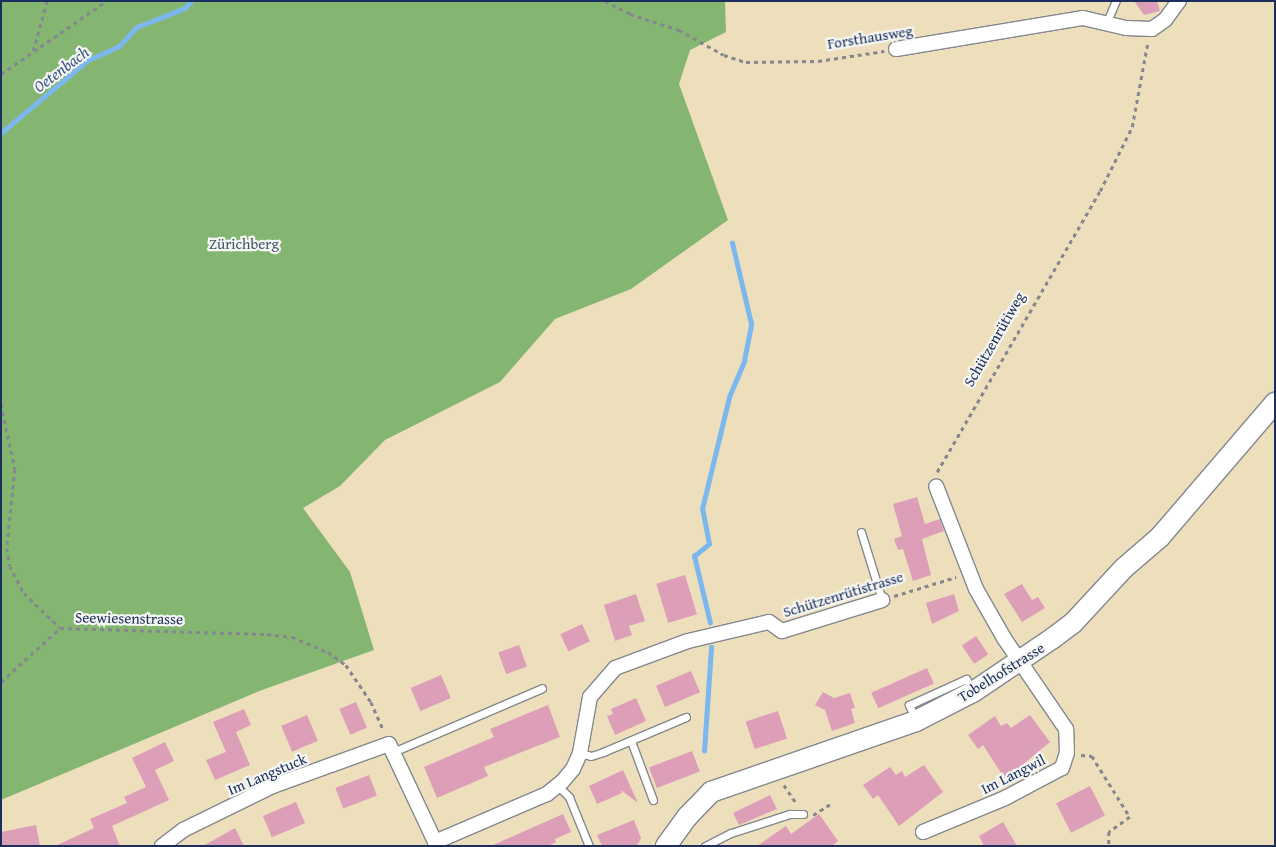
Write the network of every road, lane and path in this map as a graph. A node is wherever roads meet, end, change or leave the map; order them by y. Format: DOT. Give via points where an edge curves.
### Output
graph roads {
  1 [pos="48,1"];
  2 [pos="106,1"];
  3 [pos="605,1"];
  4 [pos="1116,1"];
  5 [pos="1179,1"];
  6 [pos="1106,24"];
  7 [pos="1152,29"];
  8 [pos="896,49"];
  9 [pos="32,52"];
  10 [pos="1,74"];
  11 [pos="1275,403"];
  12 [pos="1,404"];
  13 [pos="936,486"];
  14 [pos="861,532"];
  15 [pos="969,572"];
  16 [pos="882,600"];
  17 [pos="60,628"];
  18 [pos="1020,662"];
  19 [pos="1,682"];
  20 [pos="542,688"];
  21 [pos="686,717"];
  22 [pos="631,741"];
  23 [pos="391,748"];
  24 [pos="580,753"];
  25 [pos="1092,756"];
  26 [pos="558,786"];
  27 [pos="786,788"];
  28 [pos="653,800"];
  29 [pos="832,803"];
  30 [pos="803,814"];
  31 [pos="923,832"];
  32 [pos="436,844"];
  33 [pos="162,846"];
  34 [pos="590,846"];
  35 [pos="666,846"];
  36 [pos="705,846"];
  37 [pos="1110,846"];
  1 -- 9 [label="path"];
  2 -- 9 [label="path"];
  3 -- 8 [label="path, Forsthausweg" via="625,12 680,30 724,55 746,62 818,61"];
  4 -- 6 [label="lane"];
  5 -- 7 [label="street" via="1165,20"];
  6 -- 7 [label="street, Forsthausweg"];
  6 -- 8 [label="street, Forsthausweg" via="1083,18"];
  7 -- 13 [label="path, Schützenrütiweg" via="1141,68 1138,106 1132,127 1100,192 940,463"];
  9 -- 10 [label="path"];
  11 -- 18 [label="main road, Tobelhofstrasse" via="1160,536 1124,568 1073,623"];
  12 -- 17 [label="path, Seewiesenstrasse" via="15,469 7,548 10,566 24,593"];
  13 -- 15 [label="street"];
  14 -- 16 [label="lane"];
  15 -- 16 [label="path, Schützenrütistrasse"];
  15 -- 18 [label="street" via="997,627"];
  16 -- 24 [label="street, Schützenrütistrasse" via="782,631 769,622 688,640 615,668 590,697"];
  17 -- 19 [label="path"];
  17 -- 23 [label="path, Seewiesenstrasse" via="267,634 304,641 336,657 352,672 371,702"];
  18 -- 31 [label="street, Im Langwil" via="1066,730 1067,753 1062,768 1005,798"];
  18 -- 35 [label="main road, Tobelhofstrasse" via="974,692 916,721 725,786 702,800"];
  20 -- 23 [label="lane"];
  21 -- 22 [label="lane"];
  22 -- 24 [label="lane" via="591,756"];
  22 -- 28 [label="lane"];
  23 -- 32 [label="street"];
  23 -- 33 [label="street, Im Langstuck" via="273,786 183,830"];
  24 -- 26 [label="street, Schützenrütistrasse" via="573,769"];
  25 -- 37 [label="path" via="1130,817 1109,832"];
  26 -- 32 [label="street, Schützenrütistrasse"];
  26 -- 34 [label="lane" via="569,797"];
  27 -- 30 [label="path"];
  29 -- 30 [label="path"];
  30 -- 36 [label="lane" via="790,814 731,833"];
}
